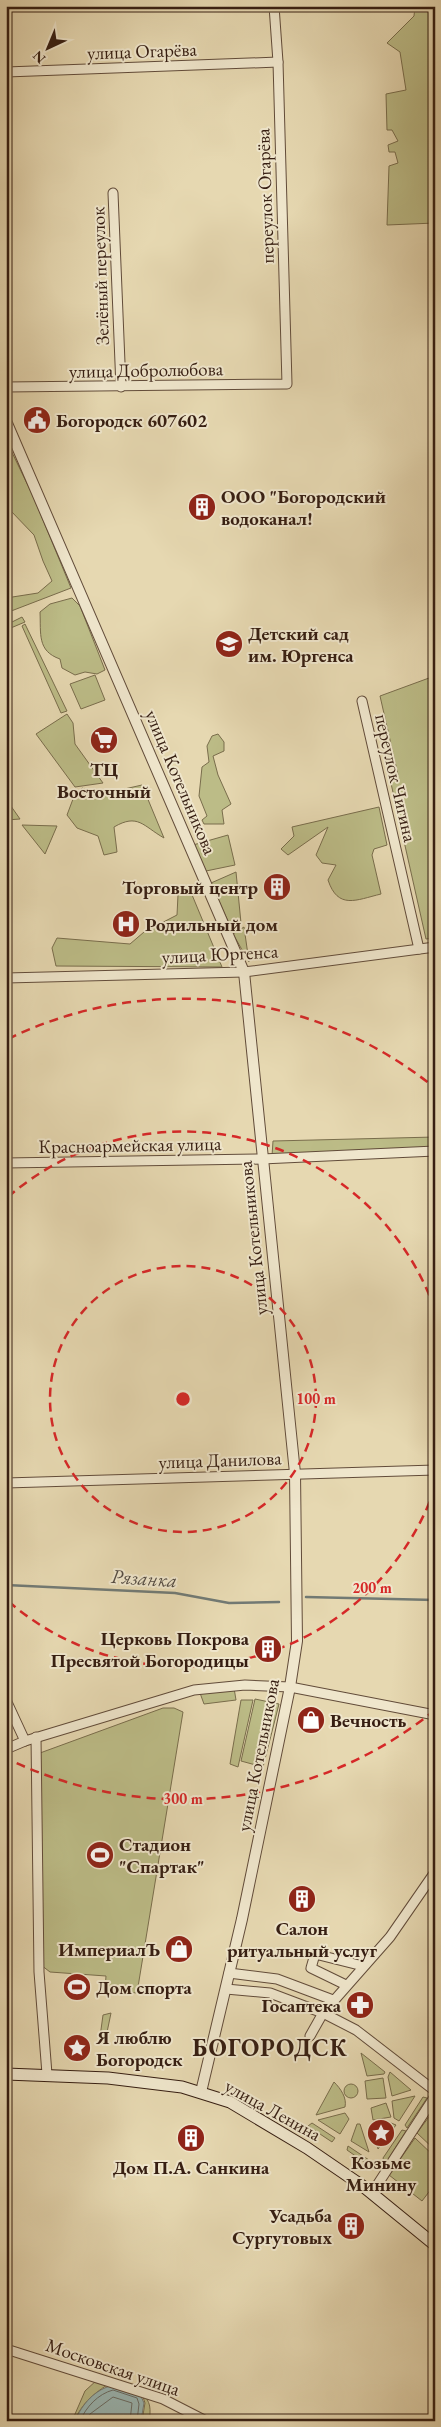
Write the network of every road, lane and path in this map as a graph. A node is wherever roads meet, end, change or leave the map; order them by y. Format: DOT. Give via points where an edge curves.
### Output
graph roads {
  1 [pos="274,6"];
  2 [pos="278,62"];
  3 [pos="6,72"];
  4 [pos="113,193"];
  5 [pos="287,384"];
  6 [pos="6,387"];
  7 [pos="122,387"];
  8 [pos="6,420"];
  9 [pos="362,701"];
  10 [pos="435,947"];
  11 [pos="420,949"];
  12 [pos="244,972"];
  13 [pos="6,978"];
  14 [pos="435,1151"];
  15 [pos="262,1159"];
  16 [pos="6,1163"];
  17 [pos="435,1470"];
  18 [pos="295,1473"];
  19 [pos="6,1483"];
  20 [pos="290,1687"];
  21 [pos="6,1700"];
  22 [pos="435,1715"];
  23 [pos="36,1737"];
  24 [pos="25,1740"];
  25 [pos="6,1749"];
  26 [pos="435,1872"];
  27 [pos="363,1966"];
  28 [pos="229,1973"];
  29 [pos="346,1985"];
  30 [pos="226,1989"];
  31 [pos="333,2000"];
  32 [pos="323,2012"];
  33 [pos="310,2036"];
  34 [pos="6,2074"];
  35 [pos="47,2074"];
  36 [pos="435,2091"];
  37 [pos="201,2092"];
  38 [pos="435,2096"];
  39 [pos="372,2193"];
  40 [pos="435,2245"];
  41 [pos="6,2349"];
  42 [pos="206,2421"];
  1 -- 2 [label="street, переулок Огарёва"];
  2 -- 3 [label="street, улица Огарёва"];
  2 -- 5 [label="street, переулок Огарёва"];
  4 -- 7 [label="street, Зелёный переулок"];
  5 -- 7 [label="street, улица Добролюбова"];
  6 -- 7 [label="street, улица Добролюбова"];
  8 -- 12 [label="street, улица Котельникова"];
  9 -- 11 [label="street, переулок Чигина"];
  10 -- 11 [label="street, улица Юргенса"];
  11 -- 12 [label="street, улица Юргенса"];
  12 -- 13 [label="street, улица Юргенса"];
  12 -- 15 [label="street, улица Котельникова"];
  14 -- 15 [label="street, Красноармейская улица"];
  15 -- 16 [label="street, Красноармейская улица"];
  15 -- 18 [label="street, улица Котельникова"];
  17 -- 18 [label="street, улица Данилова"];
  18 -- 19 [label="street, улица Данилова"];
  18 -- 20 [label="street, улица Котельникова" via="297,1641"];
  20 -- 22 [label="street"];
  20 -- 23 [label="street" via="245,1685 194,1690"];
  20 -- 28 [label="street, улица Котельникова"];
  21 -- 24 [label="street"];
  23 -- 24 [label="street"];
  23 -- 35 [label="street" via="38,1954"];
  24 -- 25 [label="street"];
  26 -- 27 [label="street" via="390,1937"];
  27 -- 29 [label="street"];
  27 -- 29 [label="street" via="315,1954 311,1968"];
  28 -- 30 [label="street, улица Котельникова"];
  28 -- 31 [label="street" via="277,1979"];
  29 -- 31 [label="street"];
  30 -- 32 [label="street" via="270,1992"];
  30 -- 37 [label="street, улица Котельникова"];
  31 -- 32 [label="street"];
  32 -- 33 [label="street"];
  32 -- 36 [label="street" via="356,2030"];
  34 -- 35 [label="main road, улица Ленина"];
  35 -- 37 [label="main road, улица Ленина" via="108,2078"];
  37 -- 39 [label="main road, улица Ленина" via="254,2115"];
  38 -- 39 [label="street"];
  39 -- 40 [label="main road, улица Ленина"];
  41 -- 42 [label="street, Московская улица" via="163,2399"];
}
